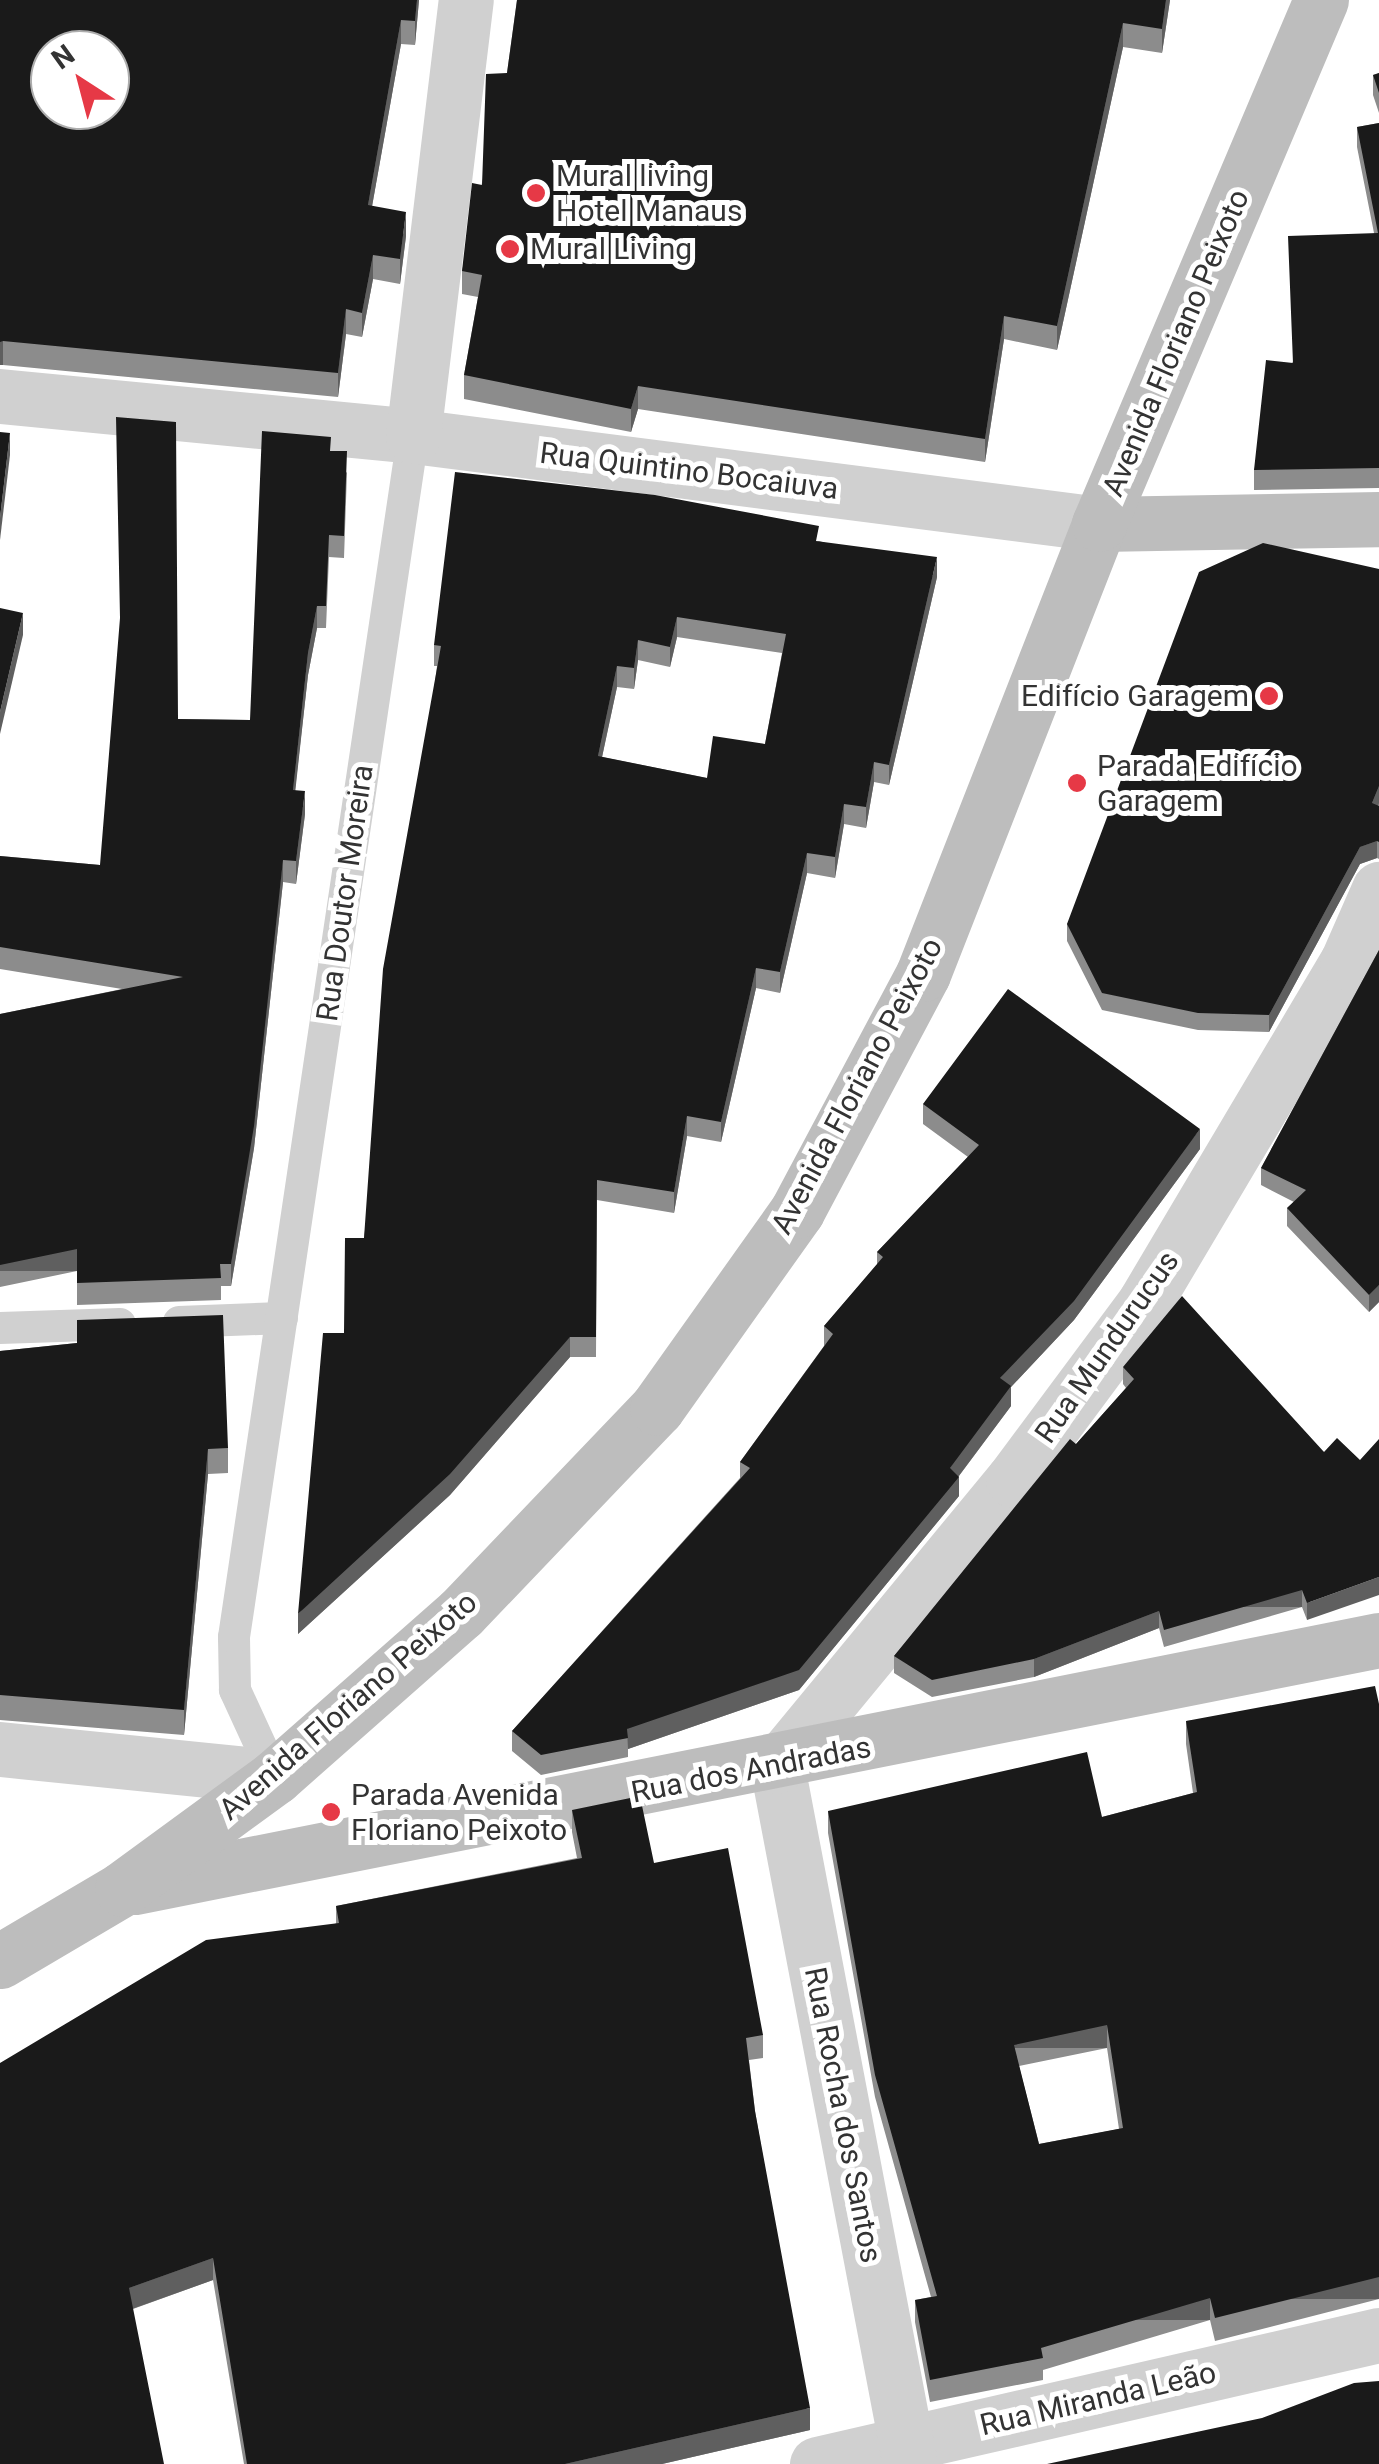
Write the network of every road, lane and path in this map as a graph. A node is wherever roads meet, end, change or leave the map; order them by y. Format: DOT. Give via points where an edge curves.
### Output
graph roads {
  1 [pos="466,0"];
  2 [pos="1322,0"];
  3 [pos="0,396"];
  4 [pos="413,436"];
  5 [pos="1379,519"];
  6 [pos="1099,524"];
  7 [pos="1379,889"];
  8 [pos="282,1318"];
  9 [pos="0,1328"];
  10 [pos="1379,1640"];
  11 [pos="0,1749"];
  12 [pos="777,1766"];
  13 [pos="275,1777"];
  14 [pos="122,1889"];
  15 [pos="0,1961"];
  16 [pos="1379,2335"];
  17 [pos="908,2454"];
  18 [pos="817,2464"];
  1 -- 4 [label="street, Rua Doutor Moreira"];
  2 -- 6 [label="street, Avenida Floriano Peixoto"];
  3 -- 4 [label="street, Rua Quintino Bocaiuva"];
  4 -- 6 [label="street, Rua Quintino Bocaiuva"];
  4 -- 8 [label="lane, Rua Doutor Moreira"];
  5 -- 6 [label="street, Rua Quintino Bocaiuva"];
  6 -- 13 [label="street, Avenida Floriano Peixoto" via="924,974 798,1210 657,1408 462,1613"];
  7 -- 12 [label="street, Rua Mundurucus" via="1348,962 1145,1302 1014,1480"];
  8 -- 9 [label="lane"];
  8 -- 13 [label="lane, Rua Doutor Moreira" via="234,1637 235,1690"];
  10 -- 12 [label="street, Rua dos Andradas"];
  11 -- 13 [label="street"];
  12 -- 14 [label="street, Rua dos Andradas"];
  12 -- 17 [label="street, Rua Rocha dos Santos"];
  13 -- 14 [label="street, Avenida Floriano Peixoto"];
  14 -- 15 [label="street, Avenida Floriano Peixoto"];
  16 -- 17 [label="street, Rua Miranda Leão"];
  17 -- 18 [label="street, Rua Miranda Leão"];
}
